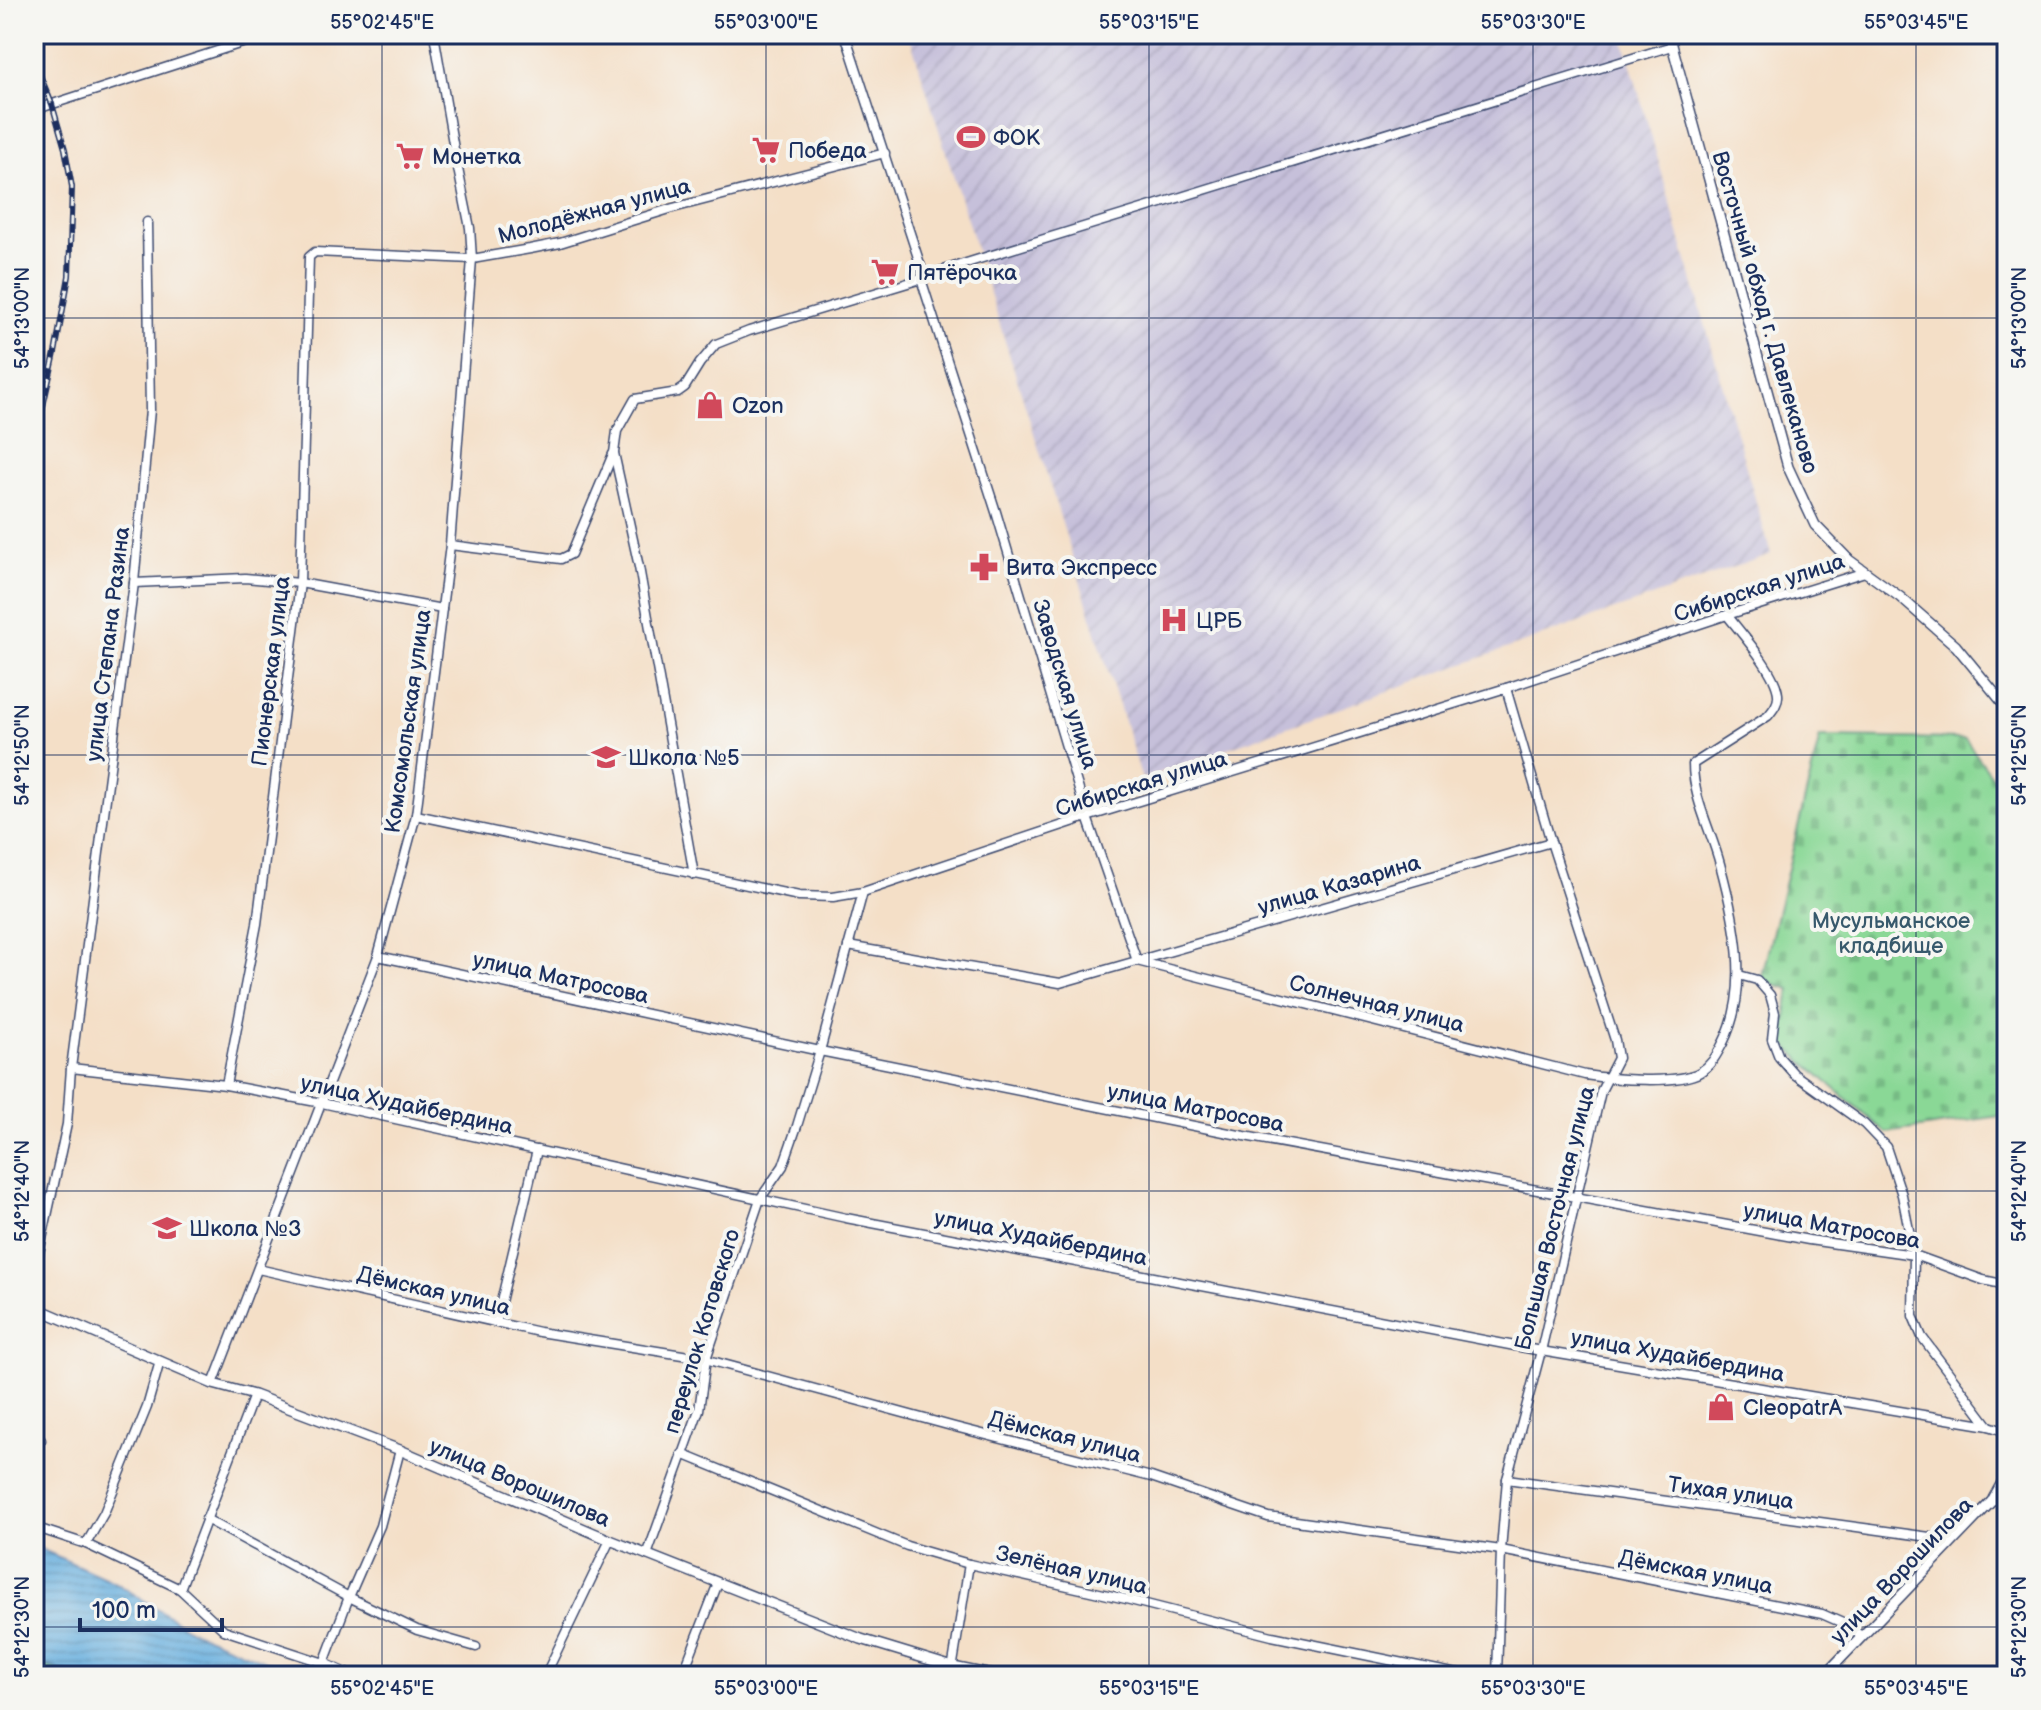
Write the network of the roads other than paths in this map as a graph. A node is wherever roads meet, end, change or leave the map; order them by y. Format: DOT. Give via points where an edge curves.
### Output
graph roads {
  1 [pos="270,34"];
  2 [pos="434,34"];
  3 [pos="845,34"];
  4 [pos="1669,34"];
  5 [pos="1672,46"];
  6 [pos="34,74"];
  7 [pos="34,108"];
  8 [pos="885,153"];
  9 [pos="147,222"];
  10 [pos="309,257"];
  11 [pos="472,259"];
  12 [pos="922,278"];
  13 [pos="614,453"];
  14 [pos="450,545"];
  15 [pos="1865,572"];
  16 [pos="134,583"];
  17 [pos="300,583"];
  18 [pos="442,609"];
  19 [pos="1727,615"];
  20 [pos="1506,688"];
  21 [pos="2007,708"];
  22 [pos="416,815"];
  23 [pos="1087,817"];
  24 [pos="1551,842"];
  25 [pos="694,875"];
  26 [pos="863,892"];
  27 [pos="848,946"];
  28 [pos="378,956"];
  29 [pos="1137,961"];
  30 [pos="1739,975"];
  31 [pos="820,1051"];
  32 [pos="71,1068"];
  33 [pos="1607,1079"];
  34 [pos="226,1085"];
  35 [pos="322,1103"];
  36 [pos="537,1150"];
  37 [pos="1577,1197"];
  38 [pos="760,1199"];
  39 [pos="1914,1255"];
  40 [pos="258,1269"];
  41 [pos="34,1276"];
  42 [pos="2007,1285"];
  43 [pos="34,1307"];
  44 [pos="496,1323"];
  45 [pos="1541,1351"];
  46 [pos="706,1359"];
  47 [pos="160,1361"];
  48 [pos="213,1384"];
  49 [pos="254,1395"];
  50 [pos="1989,1426"];
  51 [pos="2006,1431"];
  52 [pos="2007,1442"];
  53 [pos="400,1450"];
  54 [pos="682,1454"];
  55 [pos="2007,1466"];
  56 [pos="1507,1479"];
  57 [pos="2007,1492"];
  58 [pos="1991,1502"];
  59 [pos="206,1519"];
  60 [pos="34,1527"];
  61 [pos="610,1540"];
  62 [pos="86,1544"];
  63 [pos="1949,1545"];
  64 [pos="1501,1550"];
  65 [pos="647,1555"];
  66 [pos="969,1564"];
  67 [pos="718,1583"];
  68 [pos="180,1589"];
  69 [pos="349,1597"];
  70 [pos="1861,1636"];
  71 [pos="476,1647"];
  72 [pos="324,1663"];
  73 [pos="952,1671"];
  74 [pos="353,1676"];
  75 [pos="545,1676"];
  76 [pos="682,1676"];
  77 [pos="997,1676"];
  78 [pos="1467,1676"];
  79 [pos="1497,1676"];
  80 [pos="1824,1676"];
  1 -- 7 [label="street"];
  2 -- 11 [label="street, Комсомольская улица"];
  3 -- 8 [label="street, Заводская улица"];
  4 -- 5 [label="street, Восточный обход г. Давлеканово"];
  5 -- 12 [label="street"];
  5 -- 15 [label="street, Восточный обход г. Давлеканово" via="1788,467 1815,525"];
  6 -- 7 [label="street" via="41,90"];
  8 -- 11 [label="street, Молодёжная улица" via="560,243"];
  8 -- 12 [label="street, Заводская улица"];
  9 -- 16 [label="street, улица Степана Разина" via="150,410"];
  10 -- 11 [label="street, Молодёжная улица" via="315,252"];
  10 -- 17 [label="street, Пионерская улица"];
  11 -- 14 [label="street, Комсомольская улица"];
  12 -- 13 [label="street" via="716,344 678,392 635,399 617,431"];
  12 -- 23 [label="street, Заводская улица"];
  13 -- 14 [label="street" via="571,554 561,559"];
  13 -- 25 [label="street"];
  14 -- 18 [label="street, Комсомольская улица"];
  15 -- 19 [label="street, Сибирская улица"];
  15 -- 21 [label="street, Восточный обход г. Давлеканово" via="1956,646"];
  16 -- 17 [label="street" via="245,578"];
  16 -- 32 [label="street, улица Степана Разина"];
  17 -- 18 [label="street"];
  17 -- 34 [label="street, Пионерская улица" via="257,924"];
  18 -- 22 [label="street, Комсомольская улица"];
  19 -- 20 [label="street, Сибирская улица"];
  19 -- 30 [label="street, Солнечная улица" via="1773,677 1779,696 1768,716 1693,764 1693,784 1723,877"];
  20 -- 23 [label="street, Сибирская улица"];
  20 -- 24 [label="street, Большая Восточная улица"];
  22 -- 25 [label="street, Сибирская улица"];
  22 -- 28 [label="street, Комсомольская улица"];
  23 -- 26 [label="street, Сибирская улица"];
  23 -- 29 [label="street, Заводская улица"];
  24 -- 29 [label="street, улица Казарина"];
  24 -- 33 [label="street, Большая Восточная улица" via="1615,1040 1618,1058"];
  25 -- 26 [label="street, Сибирская улица" via="799,896"];
  26 -- 27 [label="street, переулок Котовского"];
  27 -- 29 [label="street, улица Казарина" via="1060,983"];
  27 -- 31 [label="street, переулок Котовского"];
  28 -- 31 [label="street, улица Матросова"];
  28 -- 35 [label="street, Комсомольская улица"];
  29 -- 33 [label="street, Солнечная улица"];
  30 -- 33 [label="street, Солнечная улица" via="1727,1035 1714,1060 1699,1073 1664,1080"];
  30 -- 39 [label="street" via="1757,980 1770,995 1775,1013 1772,1039 1779,1057 1886,1147"];
  31 -- 37 [label="street, улица Матросова"];
  31 -- 38 [label="street, переулок Котовского" via="783,1166"];
  32 -- 34 [label="street, улица Худайбердина"];
  32 -- 41 [label="street, улица Степана Разина" via="67,1124"];
  33 -- 37 [label="street, Большая Восточная улица"];
  34 -- 35 [label="street, улица Худайбердина"];
  35 -- 36 [label="street, улица Худайбердина"];
  35 -- 40 [label="street, Комсомольская улица"];
  36 -- 38 [label="street, улица Худайбердина"];
  36 -- 44 [label="street"];
  37 -- 39 [label="street, улица Матросова"];
  37 -- 45 [label="street, Большая Восточная улица"];
  38 -- 45 [label="street, улица Худайбердина"];
  38 -- 46 [label="street, переулок Котовского"];
  39 -- 42 [label="street, улица Матросова"];
  39 -- 50 [label="street" via="1913,1316 1922,1337"];
  40 -- 44 [label="street, Дёмская улица"];
  40 -- 48 [label="street, Комсомольская улица"];
  43 -- 47 [label="street, улица Ворошилова"];
  44 -- 46 [label="street, Дёмская улица"];
  45 -- 50 [label="street, улица Худайбердина"];
  45 -- 56 [label="street, Большая Восточная улица"];
  46 -- 54 [label="street, переулок Котовского" via="699,1410"];
  46 -- 64 [label="street, Дёмская улица" via="1151,1477 1268,1517"];
  47 -- 48 [label="street, улица Ворошилова"];
  47 -- 62 [label="street" via="147,1407"];
  48 -- 49 [label="street, улица Ворошилова"];
  49 -- 53 [label="street, улица Ворошилова"];
  49 -- 59 [label="street"];
  50 -- 51 [label="street, улица Худайбердина"];
  51 -- 52 [label="street"];
  53 -- 61 [label="street, улица Ворошилова"];
  53 -- 69 [label="street" via="380,1526"];
  54 -- 65 [label="street, переулок Котовского"];
  54 -- 66 [label="street, Зелёная улица" via="907,1546"];
  55 -- 58 [label="street"];
  56 -- 63 [label="street, Тихая улица" via="1937,1538"];
  56 -- 64 [label="street, Большая Восточная улица"];
  57 -- 58 [label="street, улица Ворошилова"];
  58 -- 63 [label="street, улица Ворошилова"];
  59 -- 68 [label="street"];
  59 -- 69 [label="street"];
  60 -- 62 [label="street"];
  61 -- 65 [label="street, улица Ворошилова"];
  61 -- 75 [label="street"];
  62 -- 68 [label="street"];
  63 -- 70 [label="street, улица Ворошилова"];
  64 -- 70 [label="street, Дёмская улица" via="1822,1614"];
  64 -- 79 [label="street, Большая Восточная улица"];
  65 -- 67 [label="street, улица Ворошилова"];
  66 -- 73 [label="street"];
  66 -- 78 [label="street, Зелёная улица"];
  67 -- 73 [label="street, улица Ворошилова"];
  67 -- 76 [label="street"];
  68 -- 72 [label="street" via="224,1630"];
  69 -- 71 [label="street" via="417,1630"];
  69 -- 72 [label="street"];
  70 -- 80 [label="street, улица Ворошилова"];
  72 -- 74 [label="street"];
  73 -- 77 [label="street, улица Ворошилова"];
}
